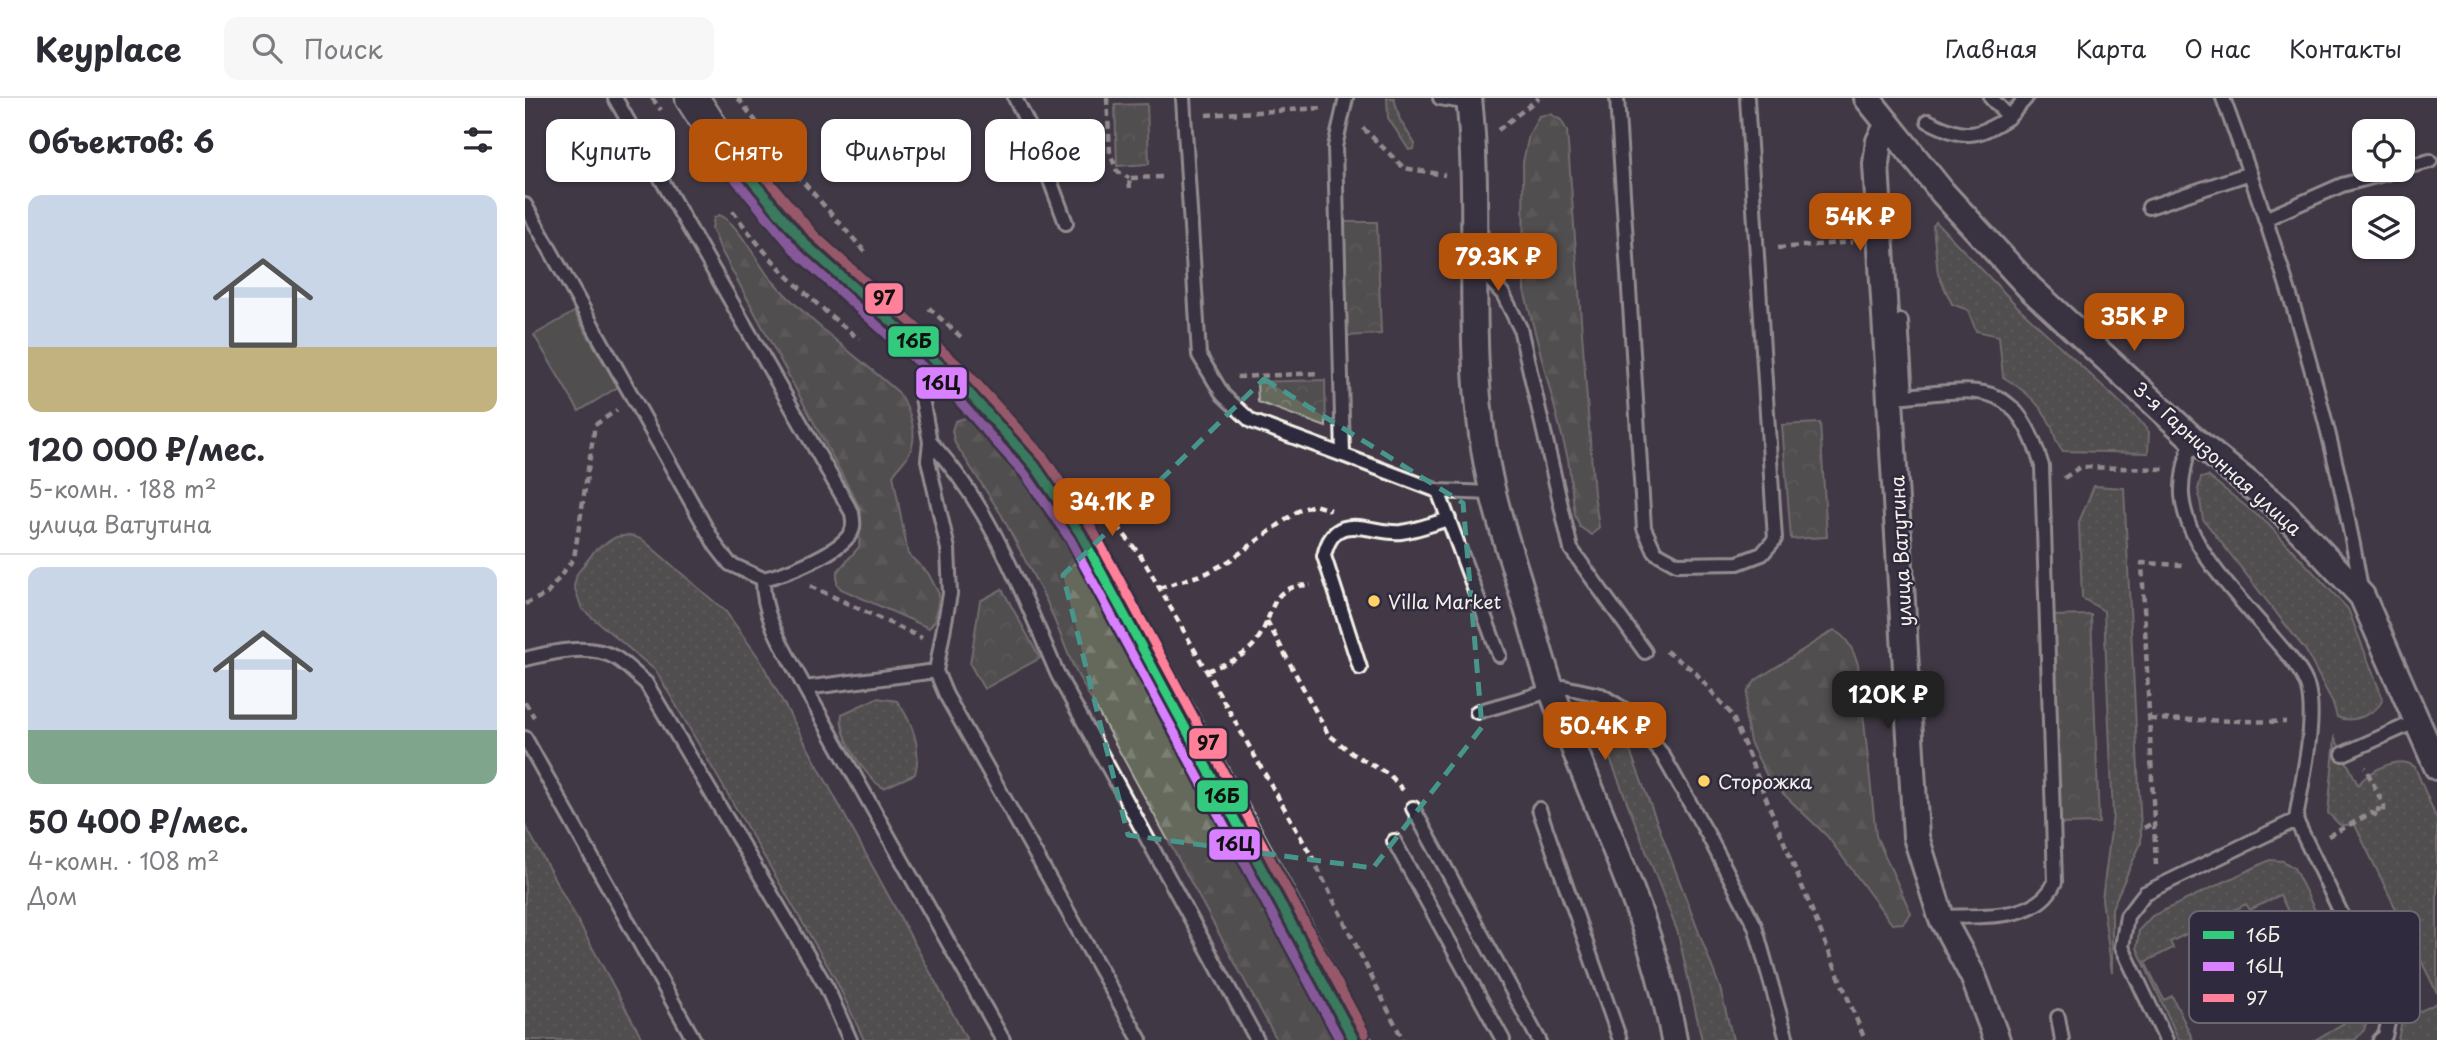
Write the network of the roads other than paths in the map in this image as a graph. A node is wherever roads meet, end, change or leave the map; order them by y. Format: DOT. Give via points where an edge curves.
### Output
graph roads {
  1 [pos="615,98"];
  2 [pos="692,98"];
  3 [pos="1015,98"];
  4 [pos="1183,98"];
  5 [pos="1440,98"];
  6 [pos="1618,98"];
  7 [pos="1747,98"];
  8 [pos="1867,98"];
  9 [pos="1991,98"];
  10 [pos="2026,98"];
  11 [pos="2223,98"];
  12 [pos="1469,101"];
  13 [pos="1344,103"];
  14 [pos="2009,117"];
  15 [pos="1928,121"];
  16 [pos="1888,124"];
  17 [pos="2430,161"];
  18 [pos="2415,165"];
  19 [pos="2250,173"];
  20 [pos="2353,182"];
  21 [pos="525,205"];
  22 [pos="2149,207"];
  23 [pos="2265,219"];
  24 [pos="1066,223"];
  25 [pos="1476,265"];
  26 [pos="1901,321"];
  27 [pos="923,349"];
  28 [pos="1899,397"];
  29 [pos="2192,438"];
  30 [pos="930,442"];
  31 [pos="1343,456"];
  32 [pos="1438,491"];
  33 [pos="1493,493"];
  34 [pos="1449,519"];
  35 [pos="763,579"];
  36 [pos="2362,596"];
  37 [pos="1641,648"];
  38 [pos="1499,655"];
  39 [pos="525,659"];
  40 [pos="1360,668"];
  41 [pos="936,671"];
  42 [pos="806,688"];
  43 [pos="1552,690"];
  44 [pos="1477,712"];
  45 [pos="2417,721"];
  46 [pos="525,738"];
  47 [pos="2343,754"];
  48 [pos="2437,767"];
  49 [pos="1413,808"];
  50 [pos="1539,809"];
  51 [pos="2296,820"];
  52 [pos="1394,841"];
  53 [pos="2340,911"];
  54 [pos="1941,917"];
  55 [pos="2058,1017"];
  56 [pos="2388,1023"];
  57 [pos="694,1040"];
  58 [pos="850,1040"];
  59 [pos="1003,1040"];
  60 [pos="1140,1040"];
  61 [pos="1257,1040"];
  62 [pos="1354,1040"];
  63 [pos="1503,1040"];
  64 [pos="1539,1040"];
  65 [pos="1620,1040"];
  66 [pos="1674,1040"];
  67 [pos="1787,1040"];
  68 [pos="1997,1040"];
  69 [pos="2062,1040"];
  70 [pos="2166,1040"];
  71 [pos="2380,1040"];
  1 -- 35 [label="lane" via="852,513 851,534 837,546 785,574"];
  2 -- 27 [label="street" via="721,143 805,244"];
  3 -- 24 [label="lane"];
  4 -- 31 [label="lane" via="1199,355 1211,379 1251,421"];
  5 -- 12 [label="lane"];
  6 -- 7 [label="lane" via="1644,527 1655,552 1677,564 1738,562 1762,554 1775,539"];
  8 -- 16 [label="street"];
  9 -- 14 [label="lane"];
  10 -- 14 [label="lane"];
  11 -- 19 [label="lane"];
  12 -- 25 [label="street"];
  13 -- 31 [label="lane" via="1335,147"];
  14 -- 15 [label="lane" via="1984,133 1971,135"];
  16 -- 28 [label="street, улица Ватутина" via="1879,141 1876,164"];
  16 -- 29 [label="street, 3-я Гарнизонная улица" via="1943,193 2030,288"];
  17 -- 18 [label="lane"];
  19 -- 22 [label="lane"];
  19 -- 23 [label="lane"];
  20 -- 23 [label="lane"];
  21 -- 35 [label="lane" via="716,546 730,564"];
  23 -- 36 [label="lane" via="2305,337 2339,466"];
  25 -- 33 [label="street" via="1474,344"];
  25 -- 37 [label="lane" via="1503,294 1520,328 1571,549"];
  26 -- 28 [label="lane"];
  27 -- 30 [label="lane" via="920,387"];
  27 -- 62 [label="street" via="1035,466 1080,533"];
  28 -- 54 [label="street, улица Ватутина" via="1916,837"];
  28 -- 54 [label="lane" via="1986,391 2013,405 2032,432 2042,466 2055,882 2050,893 2020,912"];
  29 -- 36 [label="street, 3-я Гарнизонная улица" via="2278,507"];
  29 -- 51 [label="lane" via="2182,495 2189,528 2307,685 2311,709"];
  30 -- 41 [label="lane" via="928,460 948,549 950,594"];
  30 -- 61 [label="lane" via="955,468 986,522 1058,675"];
  31 -- 32 [label="lane"];
  32 -- 33 [label="lane"];
  32 -- 34 [label="lane"];
  33 -- 43 [label="street"];
  34 -- 38 [label="lane"];
  34 -- 40 [label="lane" via="1402,532 1353,525 1327,545 1324,556"];
  35 -- 42 [label="lane" via="768,617"];
  36 -- 45 [label="street, 3-я Гарнизонная улица"];
  39 -- 58 [label="lane" via="588,650 615,658 646,683 827,989"];
  41 -- 42 [label="lane"];
  41 -- 60 [label="lane"];
  42 -- 59 [label="lane"];
  43 -- 44 [label="lane"];
  43 -- 66 [label="street" via="1653,951"];
  43 -- 67 [label="lane" via="1576,688 1601,695 1625,710 1662,754 1755,926"];
  45 -- 47 [label="lane"];
  45 -- 48 [label="street, 3-я Гарнизонная улица"];
  46 -- 57 [label="lane"];
  49 -- 64 [label="lane"];
  50 -- 65 [label="lane"];
  51 -- 53 [label="lane"];
  51 -- 70 [label="lane" via="2145,893 2127,916 2122,947"];
  52 -- 63 [label="lane"];
  54 -- 68 [label="street, улица Ватутина" via="1973,976"];
  55 -- 69 [label="lane"];
  56 -- 71 [label="lane"];
}
